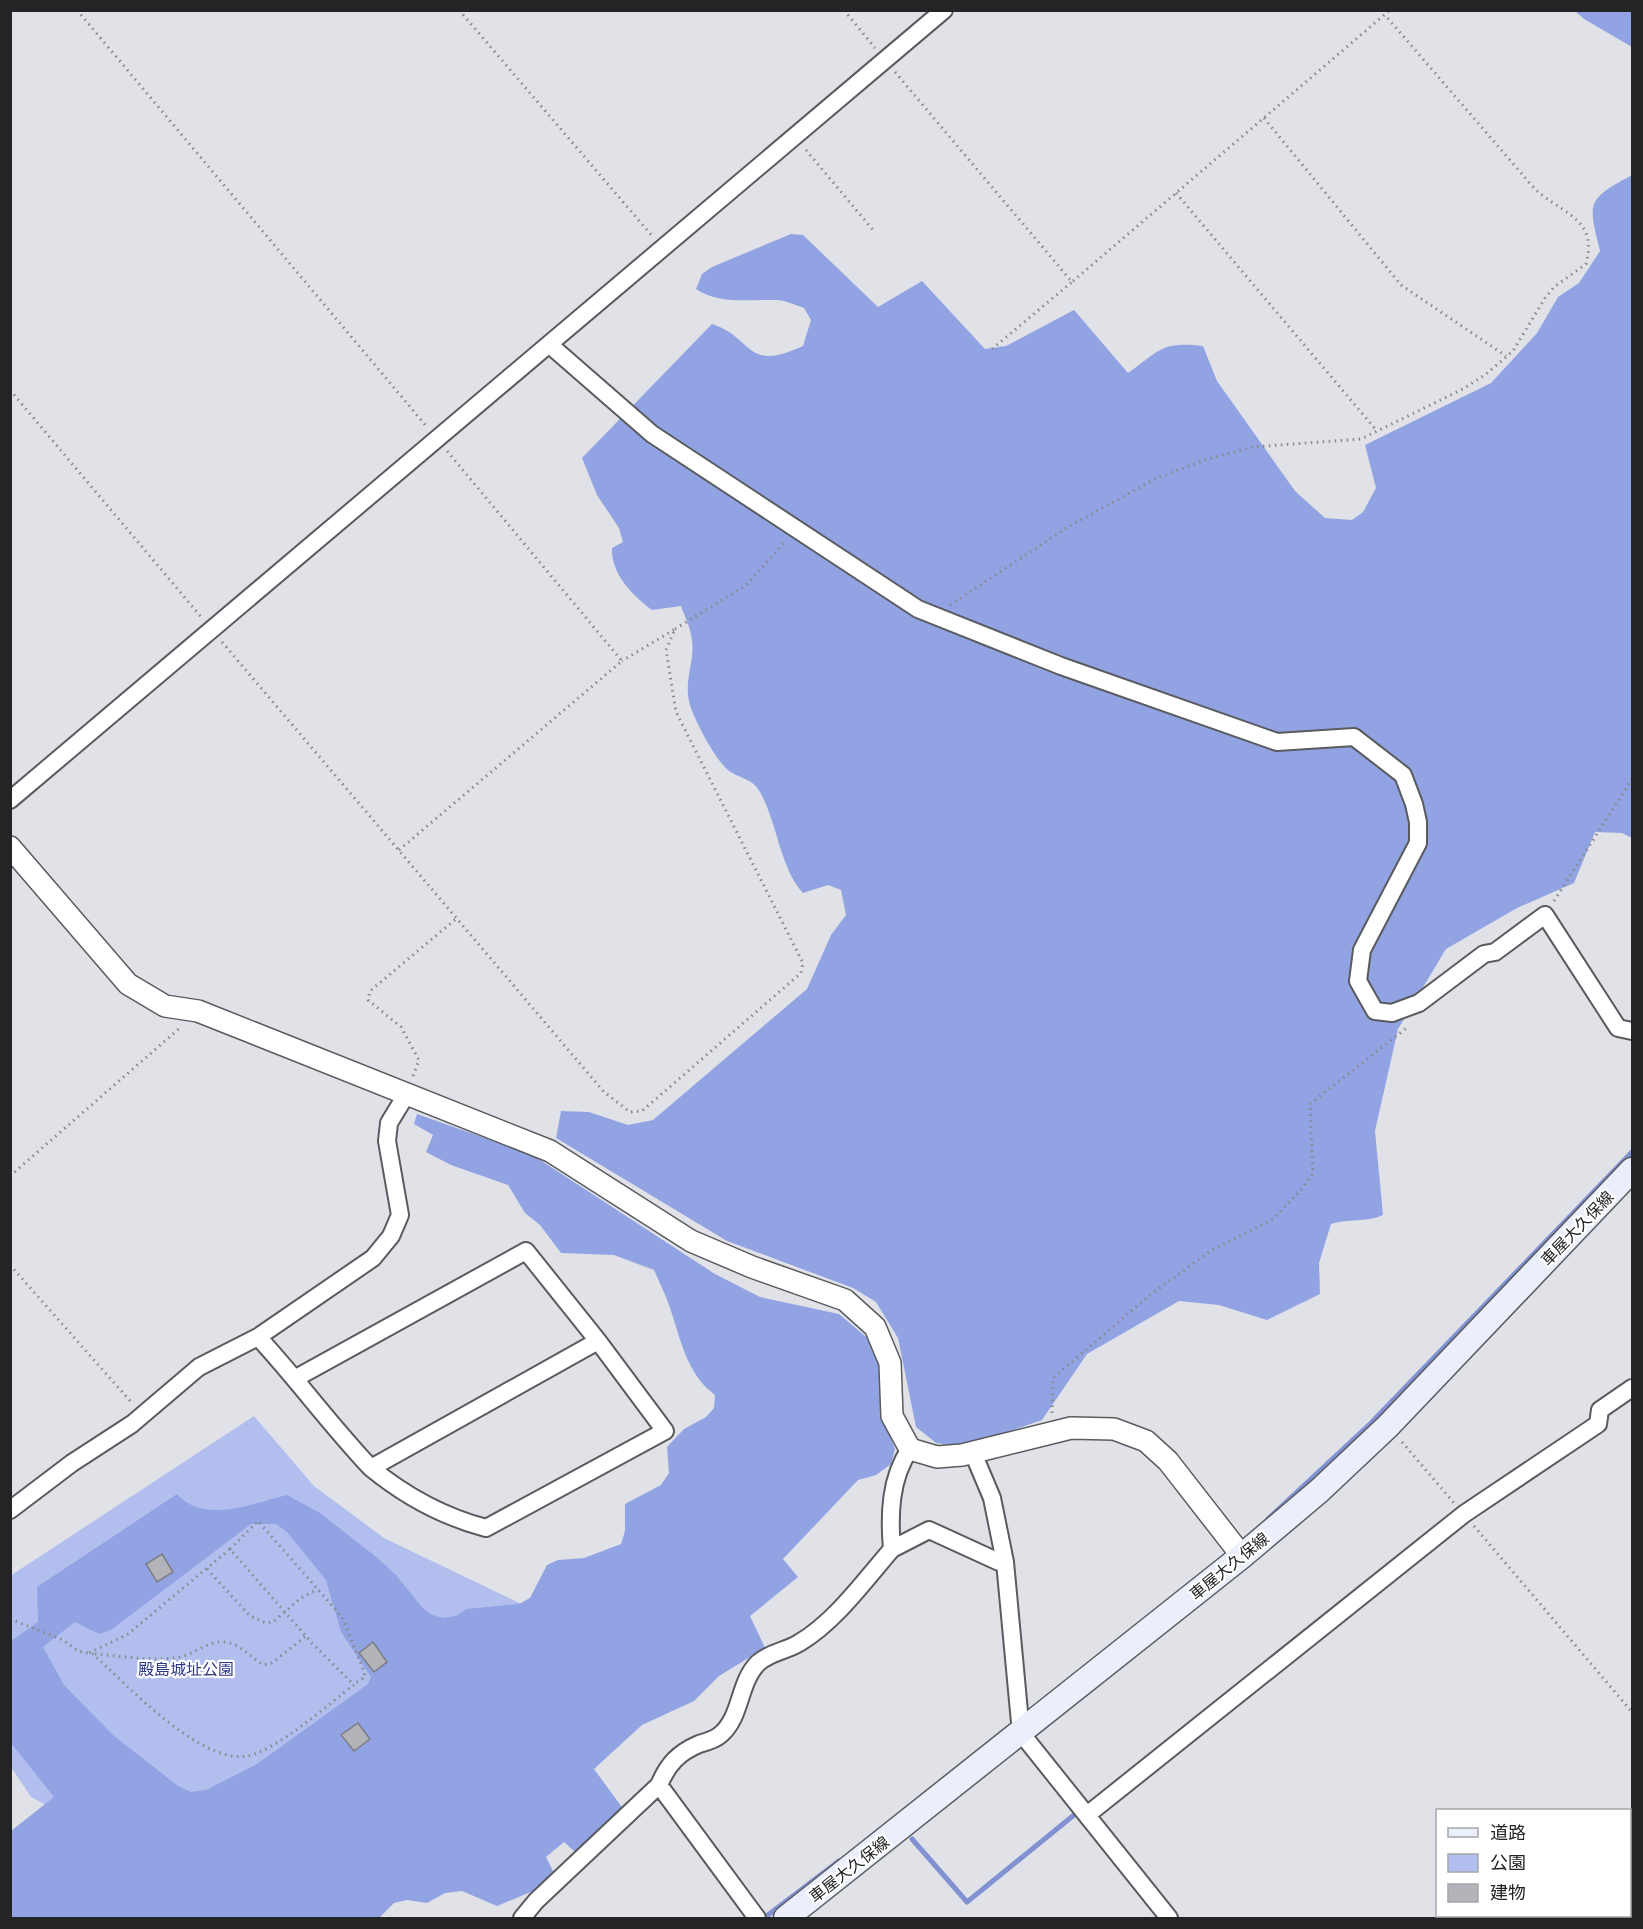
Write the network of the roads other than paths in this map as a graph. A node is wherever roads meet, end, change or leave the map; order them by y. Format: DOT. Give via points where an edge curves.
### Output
graph roads {
  1 [pos="944,10"];
  2 [pos="551,346"];
  3 [pos="10,800"];
  4 [pos="10,847"];
  5 [pos="1632,1031"];
  6 [pos="406,1095"];
  7 [pos="1632,1170"];
  8 [pos="258,1337"];
  9 [pos="598,1341"];
  10 [pos="296,1378"];
  11 [pos="1632,1388"];
  12 [pos="910,1449"];
  13 [pos="973,1453"];
  14 [pos="370,1468"];
  15 [pos="10,1510"];
  16 [pos="892,1549"];
  17 [pos="1242,1556"];
  18 [pos="1005,1562"];
  19 [pos="1021,1733"];
  20 [pos="659,1785"];
  21 [pos="1087,1815"];
  22 [pos="522,1918"];
  23 [pos="756,1918"];
  24 [pos="786,1918"];
  25 [pos="1169,1918"];
  1 -- 2 [label="street"];
  2 -- 3 [label="street"];
  2 -- 5 [label="street" via="652,434 918,609 1061,666 1277,742 1354,737 1403,775 1414,804 1418,843 1362,950 1358,981 1375,1011 1392,1013 1419,1003 1545,915 1618,1028"];
  4 -- 6 [label="street" via="128,984 165,1005 198,1011"];
  6 -- 8 [label="street" via="389,1123 387,1142 400,1215 392,1236 373,1258"];
  6 -- 12 [label="street" via="550,1151 691,1241 752,1268 846,1300 875,1327 890,1363 892,1416"];
  7 -- 17 [label="main road, 車屋大久保線" via="1388,1426"];
  8 -- 10 [label="street"];
  8 -- 15 [label="street" via="199,1367 132,1424 72,1462"];
  9 -- 10 [label="street" via="526,1251"];
  9 -- 14 [label="street"];
  9 -- 14 [label="street" via="665,1431 486,1528 459,1521 389,1483"];
  10 -- 14 [label="street"];
  11 -- 21 [label="street" via="1599,1417 1598,1424 1464,1514"];
  12 -- 13 [label="street" via="937,1457"];
  12 -- 16 [label="street" via="901,1462 893,1492"];
  13 -- 17 [label="street" via="1071,1428 1114,1429 1146,1441 1168,1461"];
  13 -- 18 [label="street" via="992,1498"];
  16 -- 18 [label="street" via="929,1530"];
  16 -- 20 [label="street" via="842,1607 799,1644 774,1652 759,1663 747,1677 739,1705 721,1734 676,1757"];
  17 -- 19 [label="main road, 車屋大久保線"];
  18 -- 19 [label="street"];
  19 -- 21 [label="street"];
  19 -- 24 [label="main road, 車屋大久保線"];
  20 -- 22 [label="street"];
  20 -- 23 [label="street"];
  21 -- 25 [label="street"];
}
